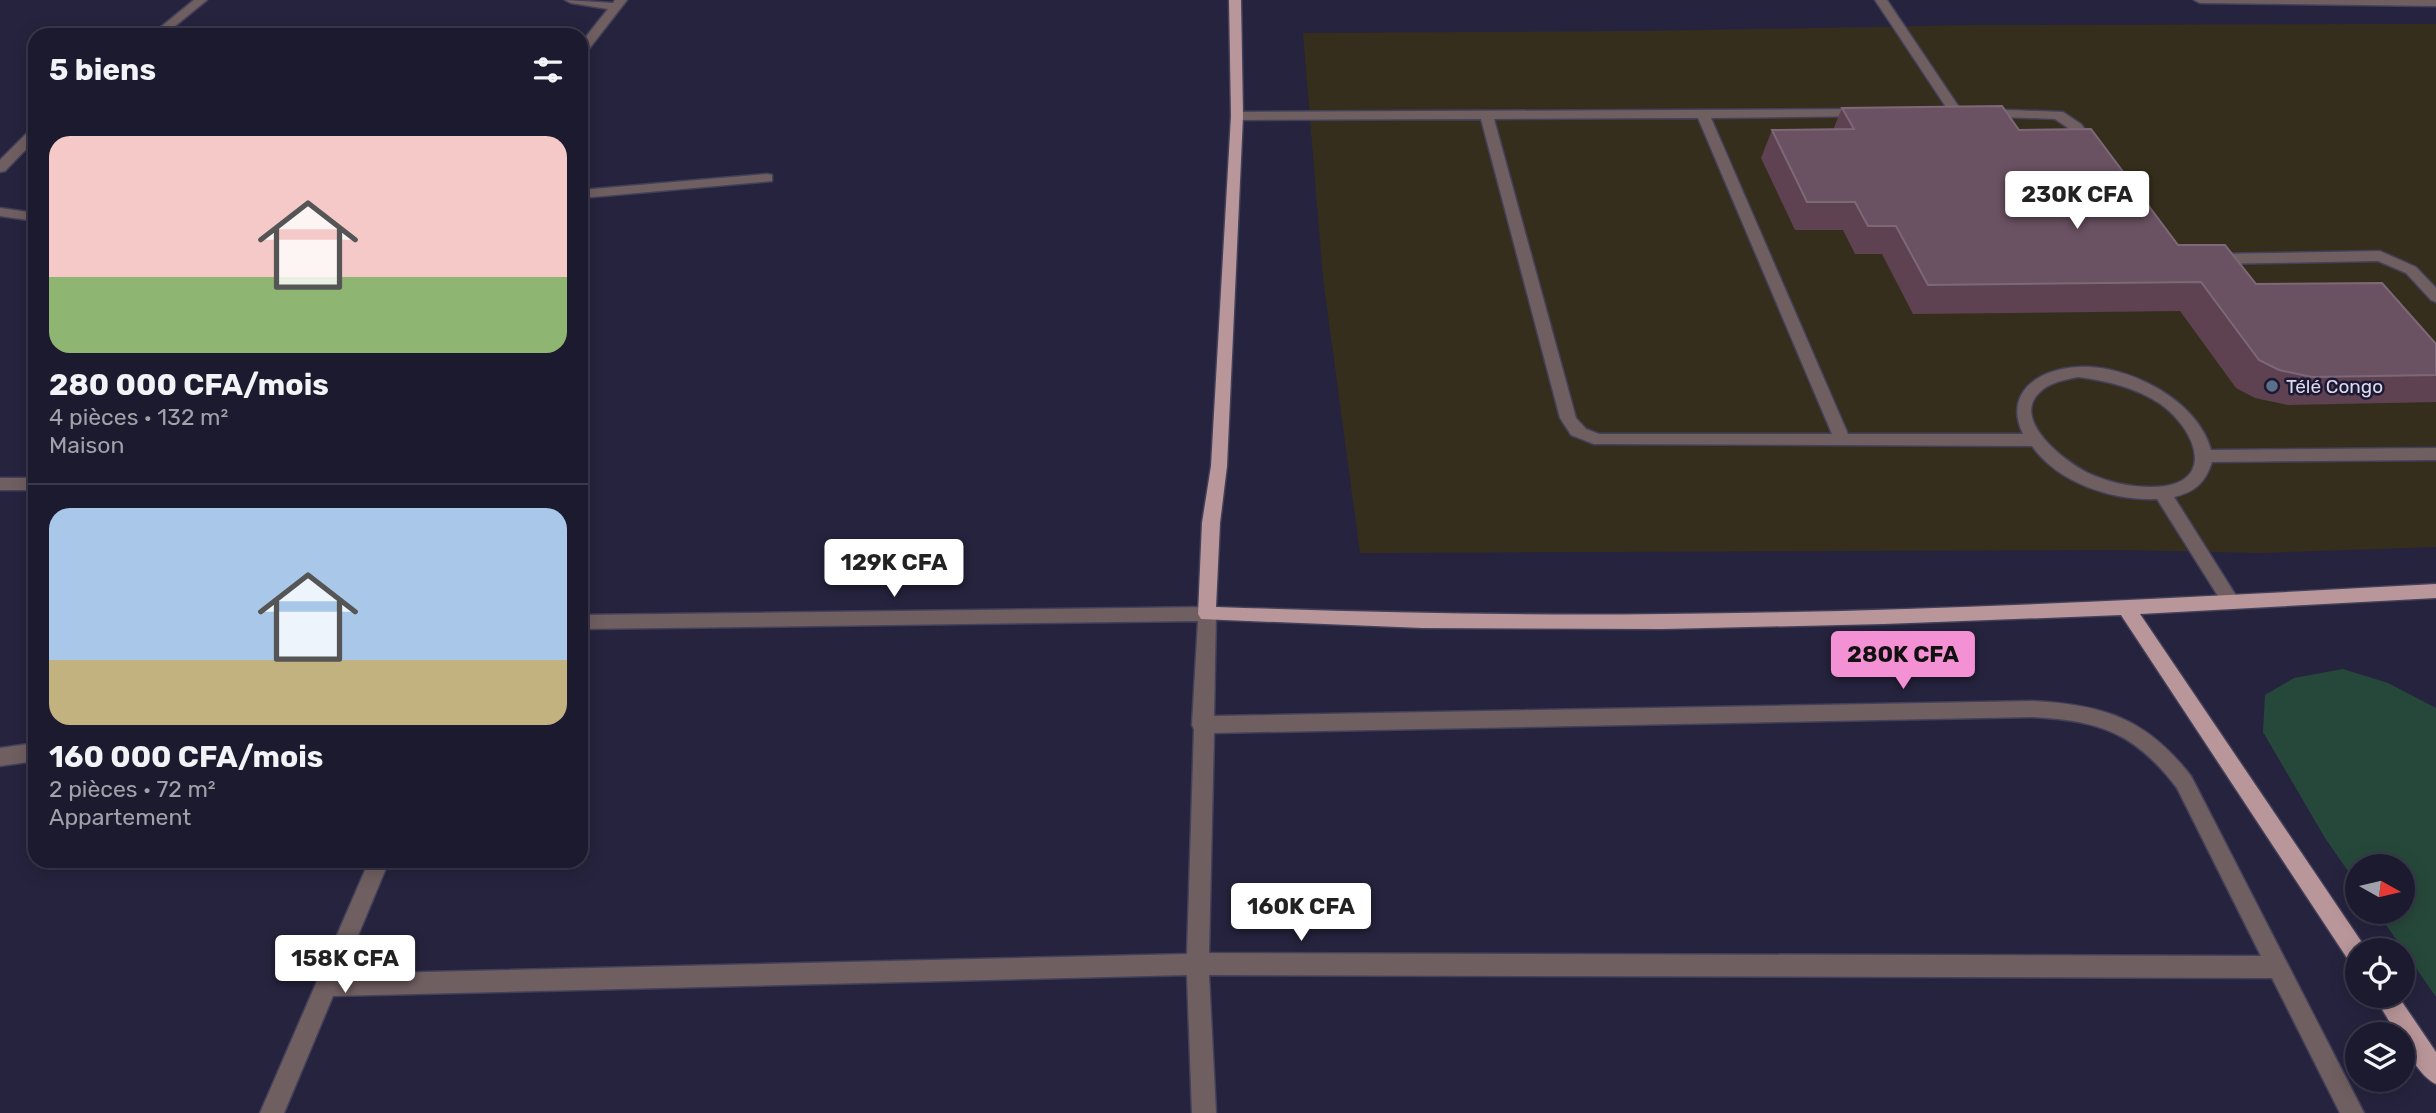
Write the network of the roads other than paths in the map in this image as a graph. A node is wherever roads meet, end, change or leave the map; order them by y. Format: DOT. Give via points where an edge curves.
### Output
graph roads {
  1 [pos="201,0"];
  2 [pos="571,0"];
  3 [pos="1235,0"];
  4 [pos="1881,0"];
  5 [pos="2200,0"];
  6 [pos="2436,3"];
  7 [pos="618,4"];
  8 [pos="166,28"];
  9 [pos="588,42"];
  10 [pos="1877,113"];
  11 [pos="1486,114"];
  12 [pos="1703,114"];
  13 [pos="1237,116"];
  14 [pos="28,140"];
  15 [pos="2099,158"];
  16 [pos="0,168"];
  17 [pos="767,178"];
  18 [pos="588,193"];
  19 [pos="0,212"];
  20 [pos="28,215"];
  21 [pos="2200,257"];
  22 [pos="2436,297"];
  23 [pos="1842,439"];
  24 [pos="2035,440"];
  25 [pos="2436,454"];
  26 [pos="2206,456"];
  27 [pos="0,484"];
  28 [pos="28,484"];
  29 [pos="2161,493"];
  30 [pos="2436,591"];
  31 [pos="2231,602"];
  32 [pos="2126,607"];
  33 [pos="1207,614"];
  34 [pos="588,622"];
  35 [pos="1202,724"];
  36 [pos="28,753"];
  37 [pos="0,757"];
  38 [pos="376,868"];
  39 [pos="2346,938"];
  40 [pos="1198,964"];
  41 [pos="2278,967"];
  42 [pos="326,985"];
  43 [pos="2393,1008"];
  44 [pos="2436,1072"];
  45 [pos="272,1113"];
  46 [pos="1204,1113"];
  47 [pos="2352,1113"];
  1 -- 8 [label="street"];
  2 -- 7 [label="street"];
  3 -- 13 [label="main road"];
  4 -- 15 [label="street" via="1950,113 2058,115 2076,127"];
  5 -- 6 [label="street"];
  7 -- 9 [label="street"];
  10 -- 12 [label="street"];
  11 -- 12 [label="street"];
  11 -- 13 [label="street"];
  11 -- 23 [label="street" via="1574,429 1599,440"];
  12 -- 23 [label="street"];
  13 -- 33 [label="main road"];
  14 -- 16 [label="street"];
  17 -- 18 [label="street"];
  19 -- 20 [label="street"];
  21 -- 22 [label="street" via="2380,256 2412,270"];
  23 -- 24 [label="street"];
  24 -- 26 [label="street" via="2025,423 2023,406 2034,387 2056,375 2102,374 2173,406 2202,439"];
  24 -- 29 [label="street" via="2053,458 2105,486"];
  25 -- 26 [label="street"];
  26 -- 29 [label="street" via="2194,481"];
  27 -- 28 [label="street"];
  29 -- 31 [label="street"];
  30 -- 31 [label="main road"];
  31 -- 32 [label="main road"];
  32 -- 33 [label="main road" via="1765,620 1552,622"];
  32 -- 39 [label="main road"];
  33 -- 34 [label="street"];
  33 -- 35 [label="street"];
  35 -- 40 [label="street"];
  35 -- 41 [label="street" via="2074,710 2130,728 2167,758 2184,782"];
  36 -- 37 [label="street"];
  38 -- 42 [label="street"];
  40 -- 41 [label="street"];
  40 -- 42 [label="street"];
  40 -- 46 [label="street"];
  41 -- 47 [label="street"];
  42 -- 45 [label="street"];
  43 -- 44 [label="main road"];
}
